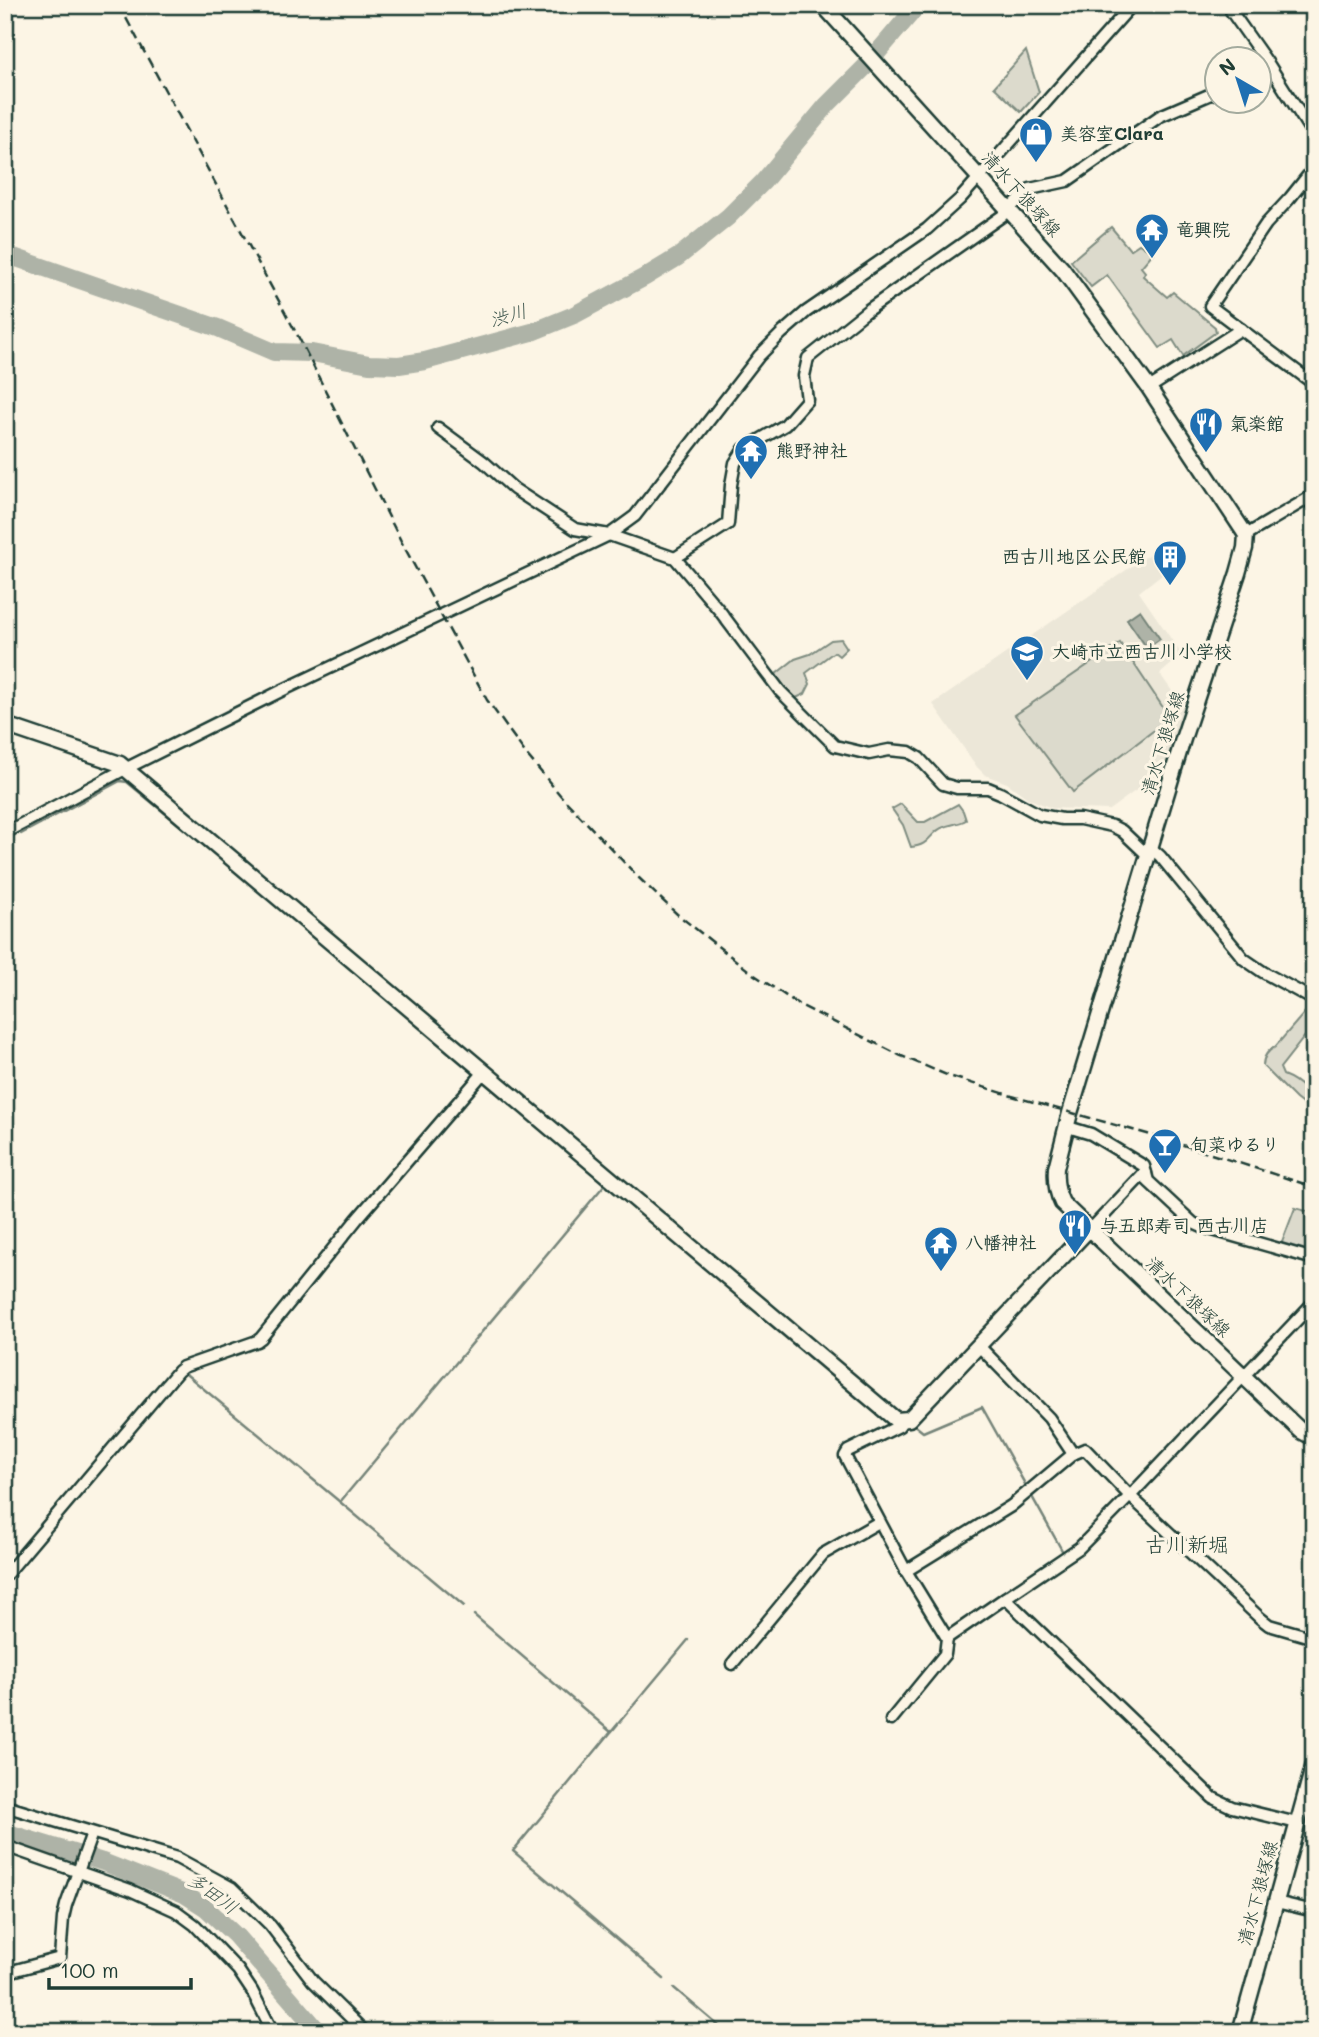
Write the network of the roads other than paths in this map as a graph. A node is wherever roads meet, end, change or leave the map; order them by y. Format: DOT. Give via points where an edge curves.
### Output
graph roads {
  1 [pos="824,5"];
  2 [pos="1132,5"];
  3 [pos="1245,5"];
  4 [pos="1251,46"];
  5 [pos="1274,81"];
  6 [pos="1204,97"];
  7 [pos="1314,136"];
  8 [pos="1314,168"];
  9 [pos="981,178"];
  10 [pos="1007,209"];
  11 [pos="1241,329"];
  12 [pos="1314,384"];
  13 [pos="1149,388"];
  14 [pos="438,428"];
  15 [pos="1314,495"];
  16 [pos="609,535"];
  17 [pos="1246,535"];
  18 [pos="675,558"];
  19 [pos="5,725"];
  20 [pos="125,769"];
  21 [pos="5,833"];
  22 [pos="1151,848"];
  23 [pos="1314,1000"];
  24 [pos="484,1072"];
  25 [pos="1068,1127"];
  26 [pos="1146,1173"];
  27 [pos="1089,1229"];
  28 [pos="1314,1259"];
  29 [pos="1314,1302"];
  30 [pos="978,1345"];
  31 [pos="1244,1376"];
  32 [pos="903,1420"];
  33 [pos="1314,1438"];
  34 [pos="1073,1454"];
  35 [pos="1130,1496"];
  36 [pos="879,1522"];
  37 [pos="906,1571"];
  38 [pos="5,1576"];
  39 [pos="1005,1598"];
  40 [pos="1314,1637"];
  41 [pos="947,1638"];
  42 [pos="732,1664"];
  43 [pos="891,1720"];
  44 [pos="1314,1764"];
  45 [pos="5,1806"];
  46 [pos="1297,1823"];
  47 [pos="91,1835"];
  48 [pos="5,1846"];
  49 [pos="78,1869"];
  50 [pos="1276,1902"];
  51 [pos="1314,1911"];
  52 [pos="5,1973"];
  53 [pos="273,2032"];
  54 [pos="365,2032"];
  55 [pos="1240,2032"];
  1 -- 9 [label="main road, 清水下狼塚線"];
  2 -- 9 [label="street"];
  3 -- 4 [label="street" via="1231,12"];
  5 -- 7 [label="street"];
  6 -- 10 [label="street" via="1160,116 1067,181 1030,189"];
  8 -- 11 [label="street" via="1266,224 1210,306"];
  9 -- 10 [label="main road, 清水下狼塚線"];
  9 -- 16 [label="street" via="927,229 782,333 759,356 635,516"];
  10 -- 13 [label="main road, 清水下狼塚線" via="1063,270"];
  10 -- 18 [label="street" via="808,358 804,376 807,400 785,425 744,449 735,463 729,524"];
  11 -- 12 [label="street"];
  11 -- 13 [label="street"];
  13 -- 17 [label="main road, 清水下狼塚線"];
  14 -- 16 [label="street" via="514,489 575,528"];
  15 -- 17 [label="street"];
  16 -- 18 [label="street"];
  16 -- 20 [label="street"];
  17 -- 22 [label="main road, 清水下狼塚線"];
  18 -- 22 [label="street" via="780,691 835,746 869,754 909,752 943,784 988,788 1040,816 1112,826 1143,851"];
  19 -- 20 [label="main road"];
  20 -- 21 [label="street"];
  20 -- 24 [label="main road"];
  22 -- 23 [label="street" via="1244,959"];
  22 -- 25 [label="main road, 清水下狼塚線"];
  24 -- 32 [label="main road" via="896,1420"];
  24 -- 38 [label="street" via="261,1338 178,1371"];
  25 -- 26 [label="street" via="1091,1134 1144,1166"];
  25 -- 27 [label="main road, 清水下狼塚線" via="1056,1168 1056,1188 1062,1203"];
  26 -- 27 [label="street"];
  26 -- 28 [label="street" via="1148,1181 1193,1223"];
  27 -- 30 [label="main road"];
  27 -- 31 [label="main road, 清水下狼塚線"];
  29 -- 31 [label="street"];
  30 -- 32 [label="main road" via="909,1419"];
  30 -- 34 [label="street" via="1049,1418"];
  31 -- 33 [label="main road, 清水下狼塚線"];
  31 -- 35 [label="street"];
  32 -- 36 [label="street" via="845,1456"];
  34 -- 35 [label="street" via="1085,1449"];
  34 -- 37 [label="street" via="1011,1506"];
  35 -- 39 [label="street" via="1079,1548"];
  35 -- 40 [label="street" via="1269,1625"];
  36 -- 37 [label="street"];
  36 -- 42 [label="street" via="823,1554"];
  37 -- 41 [label="street"];
  39 -- 41 [label="street"];
  39 -- 46 [label="street" via="1213,1798"];
  41 -- 43 [label="street" via="946,1654"];
  44 -- 46 [label="main road, 清水下狼塚線"];
  45 -- 47 [label="street"];
  46 -- 50 [label="main road, 清水下狼塚線"];
  47 -- 49 [label="street"];
  47 -- 54 [label="street" via="177,1858 232,1888 270,1926 313,1981"];
  48 -- 49 [label="street"];
  49 -- 52 [label="street" via="63,1918 60,1958"];
  49 -- 53 [label="street" via="158,1902 195,1924 237,1970"];
  50 -- 51 [label="street"];
  50 -- 55 [label="main road, 清水下狼塚線"];
}
